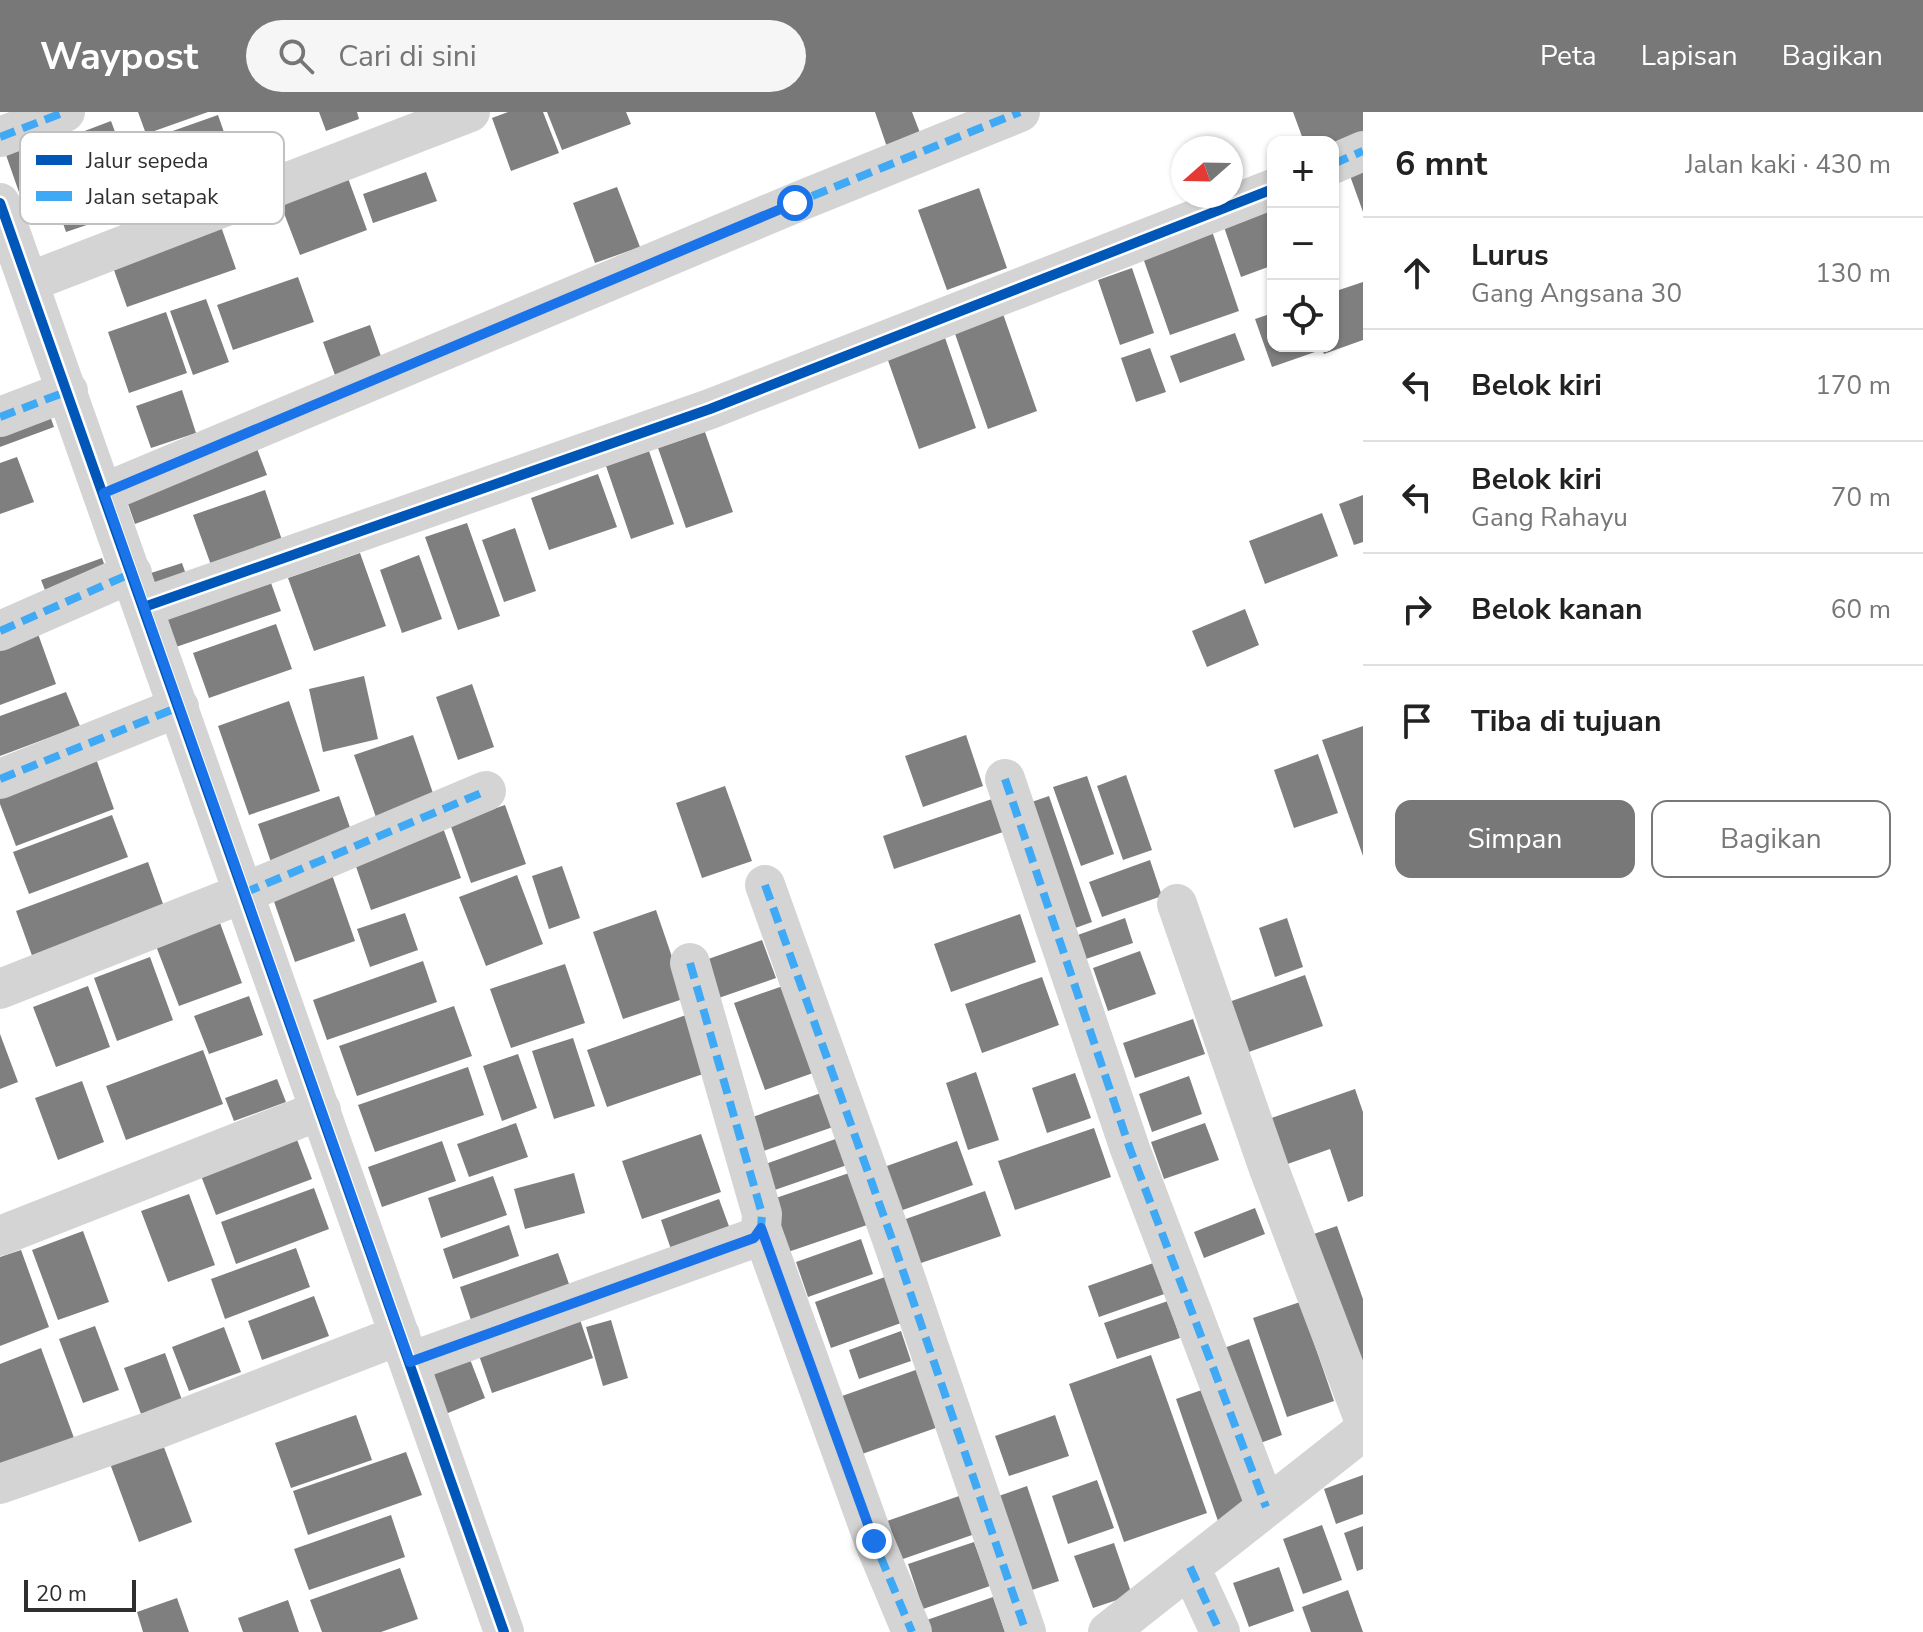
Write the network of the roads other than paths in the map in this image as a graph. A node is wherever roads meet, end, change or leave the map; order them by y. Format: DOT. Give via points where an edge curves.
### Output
graph roads {
  1 [pos="65,112"];
  2 [pos="470,112"];
  3 [pos="1020,112"];
  4 [pos="0,137"];
  5 [pos="1363,151"];
  6 [pos="1339,161"];
  7 [pos="284,184"];
  8 [pos="1267,191"];
  9 [pos="3,223"];
  10 [pos="179,224"];
  11 [pos="29,282"];
  12 [pos="68,391"];
  13 [pos="0,417"];
  14 [pos="104,493"];
  15 [pos="138,590"];
  16 [pos="0,631"];
  17 [pos="179,707"];
  18 [pos="0,779"];
  19 [pos="1005,779"];
  20 [pos="486,791"];
  21 [pos="765,885"];
  22 [pos="244,893"];
  23 [pos="1177,904"];
  24 [pos="690,963"];
  25 [pos="0,989"];
  26 [pos="321,1110"];
  27 [pos="761,1228"];
  28 [pos="0,1236"];
  29 [pos="405,1348"];
  30 [pos="1363,1417"];
  31 [pos="1363,1431"];
  32 [pos="0,1484"];
  33 [pos="1266,1507"];
  34 [pos="1190,1567"];
  35 [pos="504,1632"];
  36 [pos="912,1632"];
  37 [pos="1026,1632"];
  38 [pos="1108,1632"];
  39 [pos="1220,1632"];
  1 -- 4 [label="street"];
  2 -- 7 [label="street"];
  3 -- 14 [label="street"];
  5 -- 6 [label="street"];
  8 -- 15 [label="street" via="710,409"];
  9 -- 11 [label="street"];
  10 -- 11 [label="street"];
  11 -- 12 [label="street"];
  12 -- 13 [label="street"];
  12 -- 14 [label="street"];
  14 -- 15 [label="street"];
  15 -- 16 [label="street"];
  15 -- 17 [label="street"];
  17 -- 18 [label="street"];
  17 -- 22 [label="street"];
  19 -- 33 [label="street" via="1130,1149"];
  20 -- 22 [label="street"];
  21 -- 37 [label="street"];
  22 -- 25 [label="street"];
  22 -- 26 [label="street"];
  23 -- 30 [label="street"];
  24 -- 27 [label="street" via="762,1214"];
  26 -- 28 [label="street"];
  26 -- 29 [label="street"];
  27 -- 29 [label="street" via="754,1238"];
  27 -- 36 [label="street"];
  29 -- 32 [label="street"];
  29 -- 35 [label="street"];
  31 -- 33 [label="street"];
  33 -- 34 [label="street"];
  34 -- 38 [label="street"];
  34 -- 39 [label="street"];
}
